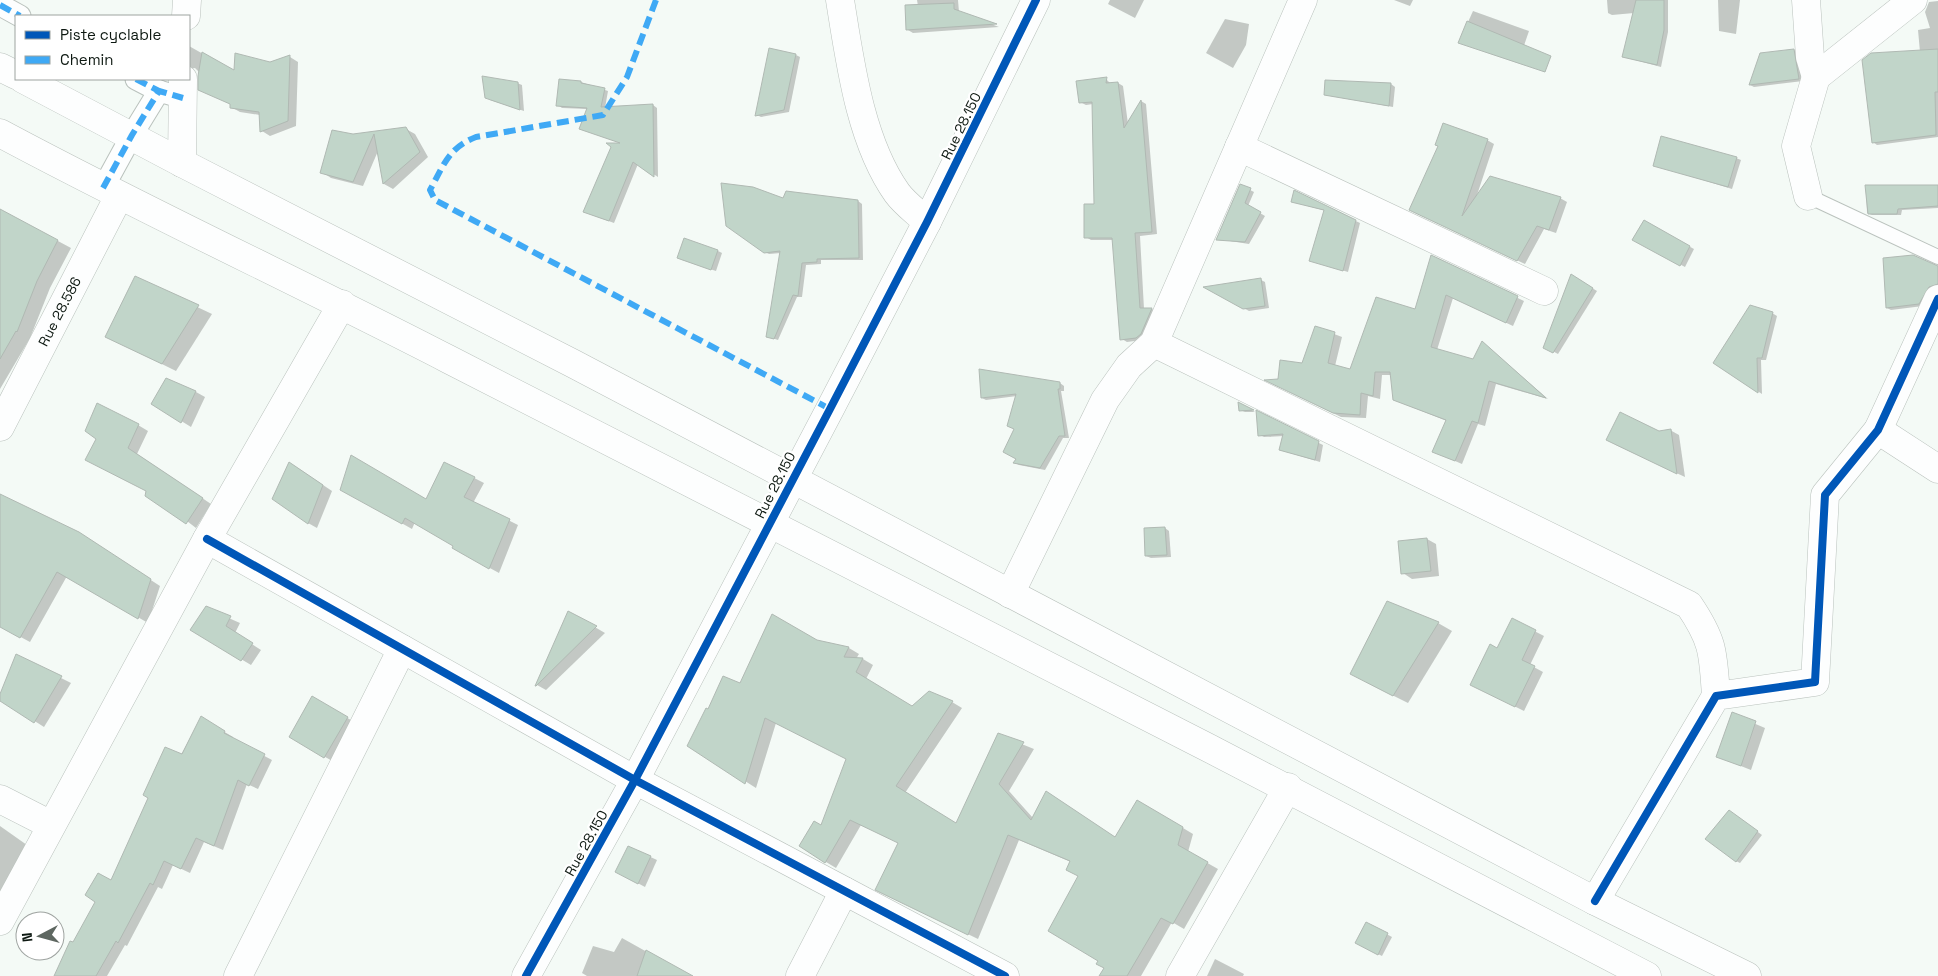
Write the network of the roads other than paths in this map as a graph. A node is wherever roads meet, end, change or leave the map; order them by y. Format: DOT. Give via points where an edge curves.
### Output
graph roads {
  1 [pos="186,0"];
  2 [pos="840,0"];
  3 [pos="1036,0"];
  4 [pos="1303,0"];
  5 [pos="1806,0"];
  6 [pos="1913,0"];
  7 [pos="0,6"];
  8 [pos="18,15"];
  9 [pos="186,15"];
  10 [pos="0,67"];
  11 [pos="15,74"];
  12 [pos="1816,77"];
  13 [pos="25,80"];
  14 [pos="140,80"];
  15 [pos="175,89"];
  16 [pos="0,133"];
  17 [pos="132,135"];
  18 [pos="1239,147"];
  19 [pos="182,163"];
  20 [pos="111,192"];
  21 [pos="1808,196"];
  22 [pos="927,222"];
  23 [pos="1938,257"];
  24 [pos="1544,291"];
  25 [pos="1938,300"];
  26 [pos="342,304"];
  27 [pos="1154,343"];
  28 [pos="0,427"];
  29 [pos="1878,430"];
  30 [pos="1938,469"];
  31 [pos="792,478"];
  32 [pos="770,523"];
  33 [pos="208,539"];
  34 [pos="1010,594"];
  35 [pos="402,649"];
  36 [pos="1716,696"];
  37 [pos="635,780"];
  38 [pos="1288,788"];
  39 [pos="0,799"];
  40 [pos="51,825"];
  41 [pos="844,891"];
  42 [pos="1596,901"];
  43 [pos="0,921"];
  44 [pos="238,976"];
  45 [pos="526,976"];
  46 [pos="800,976"];
  47 [pos="1006,976"];
  48 [pos="1180,976"];
  49 [pos="1647,976"];
  50 [pos="1747,976"];
  1 -- 9 [label="street"];
  2 -- 22 [label="street" via="858,99 877,158 897,194"];
  3 -- 22 [label="street, Rue 28.150"];
  4 -- 18 [label="street"];
  5 -- 12 [label="street" via="1810,57"];
  6 -- 12 [label="street"];
  7 -- 8 [label="street"];
  10 -- 11 [label="street"];
  12 -- 21 [label="street" via="1796,146"];
  13 -- 17 [label="street"];
  14 -- 15 [label="street"];
  15 -- 17 [label="street"];
  15 -- 19 [label="street"];
  16 -- 20 [label="street"];
  17 -- 19 [label="street"];
  17 -- 20 [label="street"];
  18 -- 24 [label="street"];
  18 -- 27 [label="street"];
  19 -- 31 [label="street"];
  20 -- 26 [label="street"];
  20 -- 28 [label="street, Rue 28.586"];
  21 -- 23 [label="lane"];
  22 -- 31 [label="street, Rue 28.150"];
  25 -- 29 [label="street"];
  26 -- 32 [label="street"];
  26 -- 33 [label="street"];
  27 -- 34 [label="street" via="1129,366 1105,400"];
  27 -- 36 [label="street" via="1689,605 1705,629 1713,651"];
  29 -- 30 [label="street"];
  29 -- 36 [label="street" via="1825,495 1815,682"];
  31 -- 32 [label="street, Rue 28.150"];
  31 -- 34 [label="street"];
  32 -- 37 [label="street, Rue 28.150"];
  32 -- 38 [label="street"];
  33 -- 35 [label="street"];
  33 -- 40 [label="street"];
  34 -- 42 [label="street"];
  35 -- 37 [label="street"];
  35 -- 44 [label="street"];
  36 -- 42 [label="street"];
  37 -- 41 [label="street"];
  37 -- 45 [label="street, Rue 28.150"];
  38 -- 48 [label="street"];
  38 -- 49 [label="street"];
  39 -- 40 [label="street"];
  40 -- 43 [label="street"];
  41 -- 46 [label="street"];
  41 -- 47 [label="street"];
  42 -- 50 [label="street"];
}
